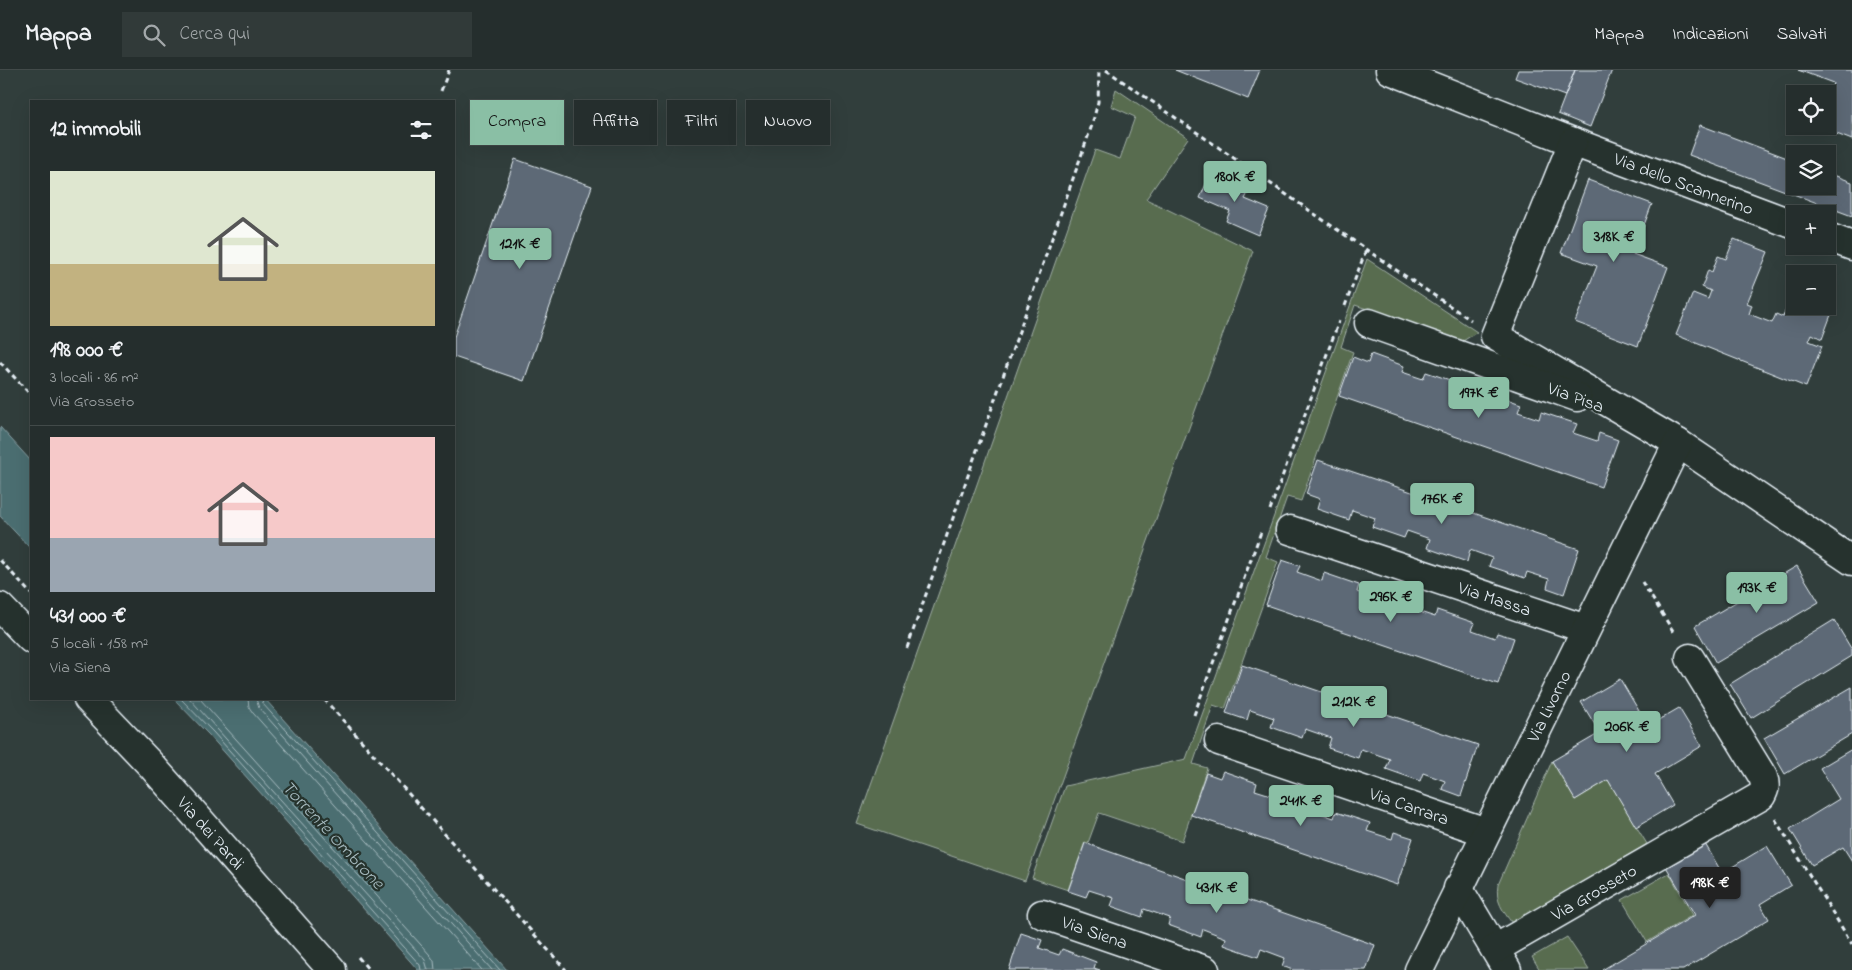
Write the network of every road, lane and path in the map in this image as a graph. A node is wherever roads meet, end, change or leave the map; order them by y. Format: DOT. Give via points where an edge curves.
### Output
graph roads {
  1 [pos="449,70"];
  2 [pos="1099,70"];
  3 [pos="1106,70"];
  4 [pos="1390,70"];
  5 [pos="441,91"];
  6 [pos="1573,142"];
  7 [pos="1786,221"];
  8 [pos="1836,240"];
  9 [pos="1852,246"];
  10 [pos="1366,250"];
  11 [pos="1369,323"];
  12 [pos="1495,336"];
  13 [pos="0,362"];
  14 [pos="30,394"];
  15 [pos="1642,420"];
  16 [pos="1678,443"];
  17 [pos="1270,510"];
  18 [pos="1263,529"];
  19 [pos="1290,530"];
  20 [pos="1624,553"];
  21 [pos="0,560"];
  22 [pos="1852,562"];
  23 [pos="30,593"];
  24 [pos="0,606"];
  25 [pos="1586,629"];
  26 [pos="30,638"];
  27 [pos="907,648"];
  28 [pos="1690,658"];
  29 [pos="89,700"];
  30 [pos="325,700"];
  31 [pos="1194,715"];
  32 [pos="1219,741"];
  33 [pos="1761,796"];
  34 [pos="1486,832"];
  35 [pos="1458,888"];
  36 [pos="1042,914"];
  37 [pos="1852,944"];
  38 [pos="1501,959"];
  39 [pos="332,970"];
  40 [pos="566,970"];
  41 [pos="1205,970"];
  42 [pos="1419,970"];
  1 -- 5 [label="path"];
  2 -- 27 [label="path" via="1098,102 1092,126"];
  3 -- 10 [label="path"];
  4 -- 6 [label="street, Via dello Scannerino"];
  6 -- 7 [label="street, Via dello Scannerino"];
  6 -- 12 [label="street"];
  8 -- 9 [label="street"];
  10 -- 12 [label="path"];
  10 -- 17 [label="path"];
  11 -- 15 [label="street, Via Pisa"];
  12 -- 15 [label="street, Via Pisa"];
  13 -- 14 [label="path"];
  15 -- 16 [label="street, Via Pisa"];
  16 -- 20 [label="street, Via Livorno"];
  16 -- 22 [label="street, Via Pisa"];
  18 -- 31 [label="path"];
  19 -- 25 [label="street, Via Massa"];
  20 -- 25 [label="street, Via Livorno"];
  20 -- 28 [label="path"];
  21 -- 23 [label="path"];
  24 -- 26 [label="street"];
  25 -- 34 [label="street, Via Livorno"];
  28 -- 33 [label="street" via="1763,777 1765,790"];
  29 -- 39 [label="street, Via dei Pardi" via="151,765"];
  30 -- 40 [label="path"];
  32 -- 34 [label="street, Via Carrara"];
  33 -- 37 [label="path"];
  33 -- 38 [label="street, Via Grosseto"];
  34 -- 35 [label="street, Via Livorno"];
  35 -- 38 [label="street"];
  35 -- 42 [label="street, Via Livorno"];
  36 -- 41 [label="street, Via Siena"];
}
